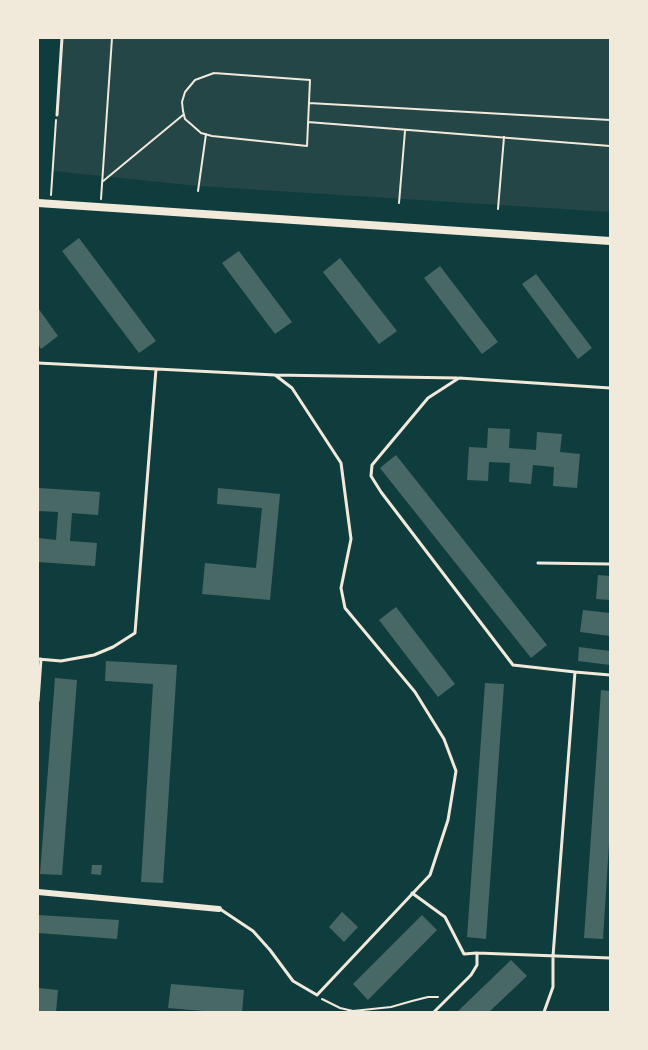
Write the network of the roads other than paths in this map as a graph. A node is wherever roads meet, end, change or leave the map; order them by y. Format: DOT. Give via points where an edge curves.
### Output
graph roads {
  1 [pos="62,38"];
  2 [pos="57,115"];
  3 [pos="38,203"];
  4 [pos="610,241"];
  5 [pos="38,363"];
  6 [pos="156,369"];
  7 [pos="275,375"];
  8 [pos="459,378"];
  9 [pos="610,388"];
  10 [pos="538,563"];
  11 [pos="610,564"];
  12 [pos="39,659"];
  13 [pos="575,672"];
  14 [pos="610,675"];
  15 [pos="38,701"];
  16 [pos="38,892"];
  17 [pos="412,893"];
  18 [pos="219,909"];
  19 [pos="477,953"];
  20 [pos="553,956"];
  21 [pos="610,958"];
  22 [pos="434,1012"];
  23 [pos="544,1012"];
  1 -- 2 [label="lane"];
  3 -- 4 [label="street"];
  5 -- 6 [label="lane"];
  6 -- 7 [label="lane"];
  6 -- 12 [label="lane" via="135,633 94,655 61,661"];
  7 -- 8 [label="lane"];
  7 -- 17 [label="lane" via="292,388 341,463 351,539 341,588 345,608 415,692 444,739 456,771 448,820 430,874"];
  8 -- 9 [label="lane"];
  8 -- 13 [label="lane" via="428,398 372,465 371,476 513,665"];
  10 -- 11 [label="lane"];
  12 -- 15 [label="lane"];
  13 -- 14 [label="lane"];
  13 -- 20 [label="lane"];
  16 -- 18 [label="street"];
  17 -- 18 [label="lane" via="317,996 293,981 253,931"];
  17 -- 19 [label="lane" via="445,917 464,954"];
  19 -- 20 [label="lane"];
  19 -- 22 [label="lane" via="477,965 471,975"];
  20 -- 21 [label="lane"];
  20 -- 23 [label="lane" via="553,987"];
}
